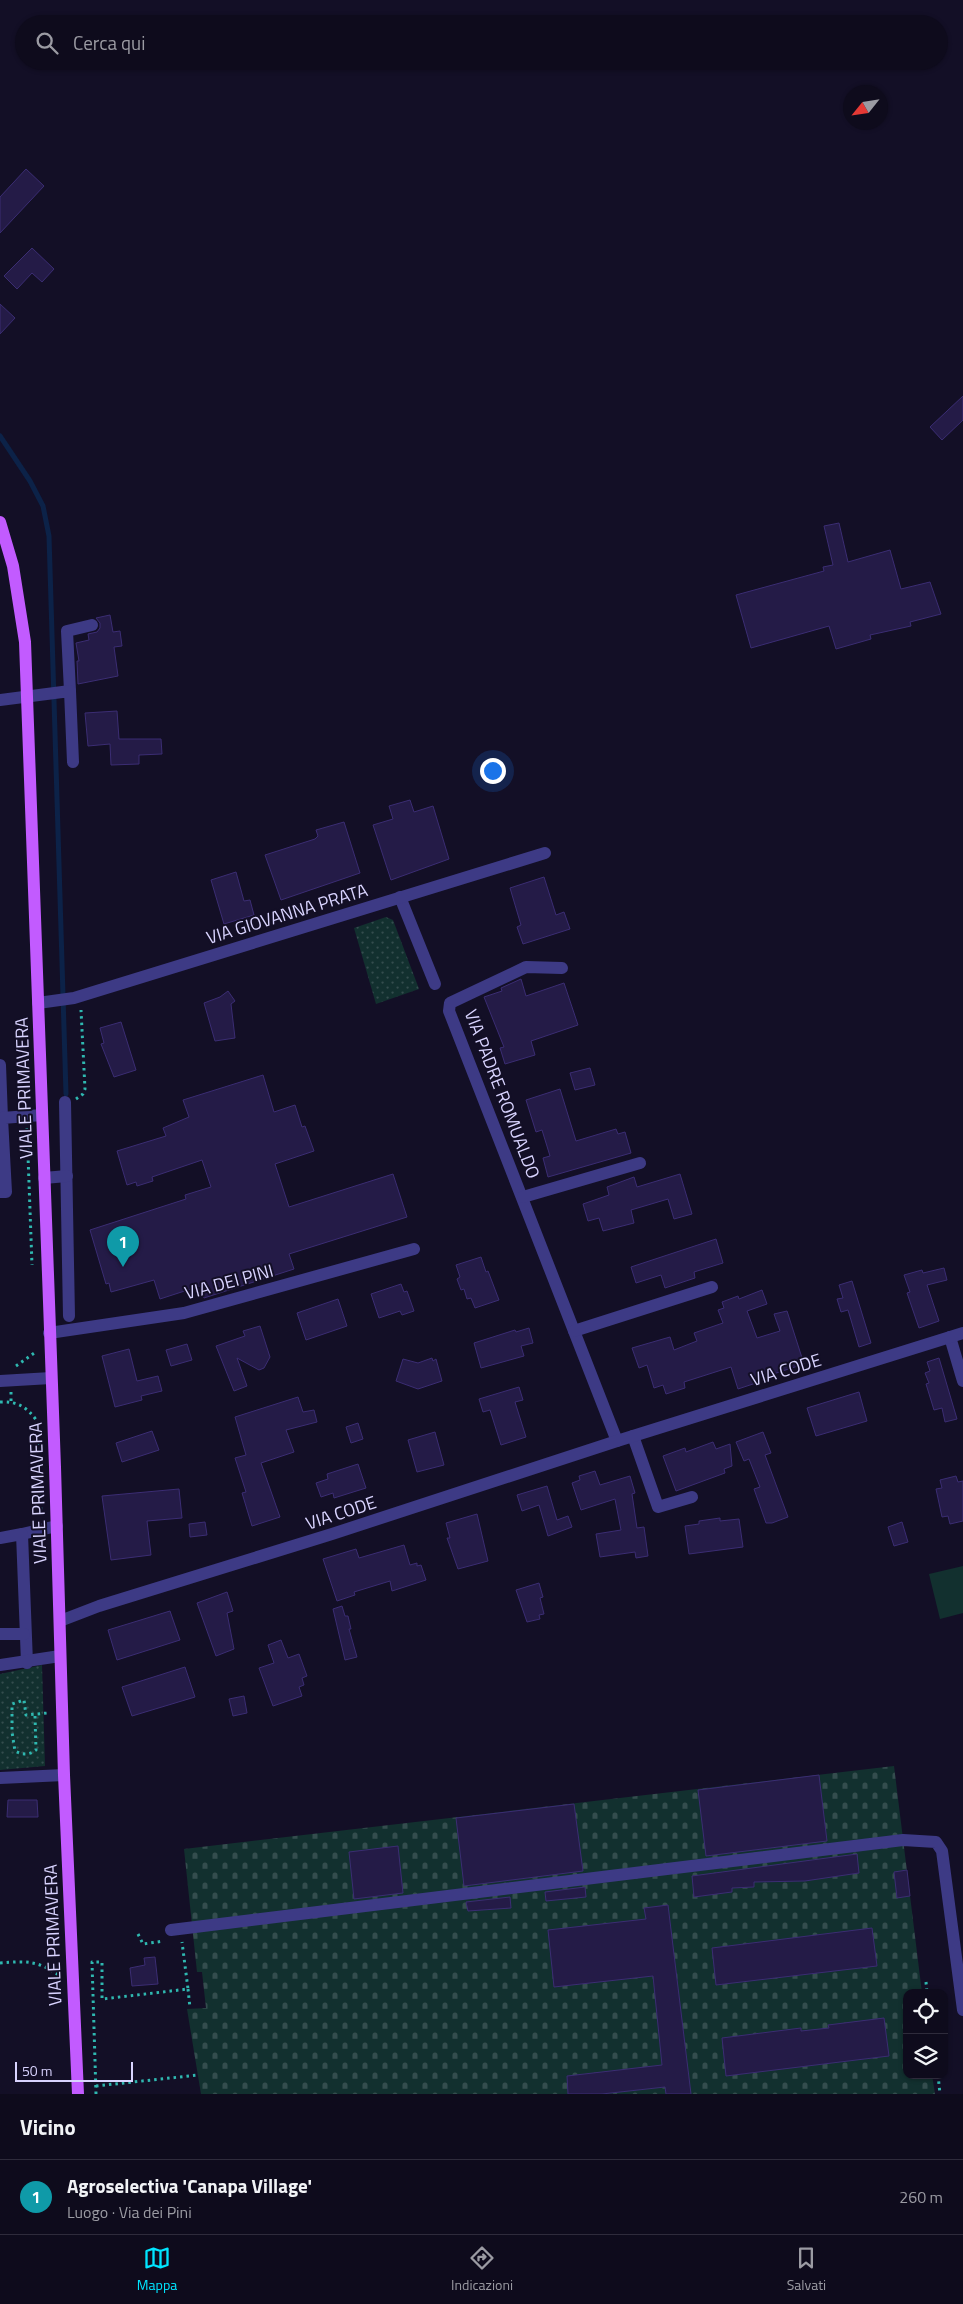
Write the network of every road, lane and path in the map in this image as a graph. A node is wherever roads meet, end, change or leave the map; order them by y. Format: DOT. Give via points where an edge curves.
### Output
graph roads {
  1 [pos="0,522"];
  2 [pos="92,625"];
  3 [pos="68,691"];
  4 [pos="32,696"];
  5 [pos="0,700"];
  6 [pos="73,762"];
  7 [pos="545,853"];
  8 [pos="400,897"];
  9 [pos="562,968"];
  10 [pos="435,984"];
  11 [pos="76,997"];
  12 [pos="43,1002"];
  13 [pos="0,1065"];
  14 [pos="65,1102"];
  15 [pos="42,1115"];
  16 [pos="2,1118"];
  17 [pos="640,1163"];
  18 [pos="67,1176"];
  19 [pos="44,1178"];
  20 [pos="0,1192"];
  21 [pos="523,1197"];
  22 [pos="414,1249"];
  23 [pos="68,1272"];
  24 [pos="48,1274"];
  25 [pos="712,1287"];
  26 [pos="69,1316"];
  27 [pos="574,1331"];
  28 [pos="49,1333"];
  29 [pos="963,1333"];
  30 [pos="950,1337"];
  31 [pos="52,1378"];
  32 [pos="0,1381"];
  33 [pos="963,1382"];
  34 [pos="0,1402"];
  35 [pos="37,1421"];
  36 [pos="633,1436"];
  37 [pos="617,1441"];
  38 [pos="692,1496"];
  39 [pos="57,1526"];
  40 [pos="22,1534"];
  41 [pos="0,1538"];
  42 [pos="60,1621"];
  43 [pos="0,1634"];
  44 [pos="24,1634"];
  45 [pos="60,1656"];
  46 [pos="26,1663"];
  47 [pos="0,1665"];
  48 [pos="48,1713"];
  49 [pos="35,1716"];
  50 [pos="64,1775"];
  51 [pos="0,1778"];
  52 [pos="173,1933"];
  53 [pos="138,1934"];
  54 [pos="0,1963"];
  55 [pos="60,1976"];
  56 [pos="926,1982"];
  57 [pos="188,1989"];
  58 [pos="927,1989"];
  59 [pos="190,2008"];
  60 [pos="963,2010"];
  61 [pos="198,2075"];
  62 [pos="938,2079"];
  63 [pos="96,2086"];
  64 [pos="78,2094"];
  65 [pos="96,2094"];
  66 [pos="940,2094"];
  1 -- 4 [label="main road, VIALE PRIMAVERA" via="19,592"];
  2 -- 3 [label="street" via="67,631"];
  3 -- 4 [label="street"];
  3 -- 6 [label="street"];
  4 -- 5 [label="street"];
  4 -- 12 [label="main road, VIALE PRIMAVERA"];
  7 -- 8 [label="street, VIA GIOVANNA PRATA"];
  8 -- 10 [label="street"];
  8 -- 11 [label="street, VIA GIOVANNA PRATA"];
  9 -- 21 [label="street, VIA PADRE ROMUALDO" via="526,967 450,1003 449,1011"];
  11 -- 12 [label="street, VIA GIOVANNA PRATA"];
  11 -- 14 [label="path" via="81,1009 85,1089 80,1098"];
  12 -- 15 [label="main road, VIALE PRIMAVERA"];
  13 -- 16 [label="street"];
  14 -- 18 [label="street"];
  15 -- 16 [label="street"];
  15 -- 19 [label="main road, VIALE PRIMAVERA"];
  16 -- 20 [label="street" via="6,1192"];
  17 -- 21 [label="street, VIA PADRE ROMUALDO"];
  18 -- 19 [label="street"];
  18 -- 23 [label="street"];
  19 -- 24 [label="main road, VIALE PRIMAVERA"];
  21 -- 27 [label="street, VIA PADRE ROMUALDO"];
  22 -- 28 [label="street, VIA DEI PINI" via="184,1312"];
  23 -- 24 [label="street"];
  23 -- 26 [label="street"];
  24 -- 28 [label="main road, VIALE PRIMAVERA"];
  25 -- 27 [label="street"];
  27 -- 37 [label="street, VIA PADRE ROMUALDO"];
  28 -- 31 [label="main road, VIALE PRIMAVERA"];
  29 -- 30 [label="street, VIA CODE"];
  30 -- 33 [label="street"];
  30 -- 36 [label="street, VIA CODE"];
  31 -- 32 [label="street"];
  31 -- 39 [label="main road, VIALE PRIMAVERA"];
  34 -- 35 [label="path" via="12,1401 30,1411"];
  36 -- 37 [label="street, VIA CODE"];
  36 -- 38 [label="street" via="658,1508"];
  37 -- 42 [label="street, VIA CODE"];
  39 -- 40 [label="street"];
  39 -- 42 [label="main road, VIALE PRIMAVERA"];
  40 -- 41 [label="street"];
  40 -- 44 [label="street"];
  42 -- 45 [label="main road, VIALE PRIMAVERA"];
  43 -- 44 [label="street"];
  44 -- 46 [label="street"];
  45 -- 46 [label="street"];
  45 -- 50 [label="main road, VIALE PRIMAVERA"];
  46 -- 47 [label="street"];
  48 -- 49 [label="path"];
  49 -- 49 [label="path" via="36,1750 31,1754 15,1751 12,1704 24,1700 26,1715"];
  50 -- 51 [label="street"];
  50 -- 64 [label="main road, VIALE PRIMAVERA"];
  52 -- 53 [label="path" via="143,1944"];
  52 -- 57 [label="path"];
  52 -- 60 [label="street" via="903,1840 936,1842 942,1851"];
  54 -- 55 [label="path" via="30,1961"];
  56 -- 58 [label="path"];
  57 -- 59 [label="path"];
  57 -- 63 [label="path" via="102,1998 102,1962 92,1962"];
  61 -- 63 [label="path"];
  62 -- 66 [label="path"];
  63 -- 65 [label="path"];
}
